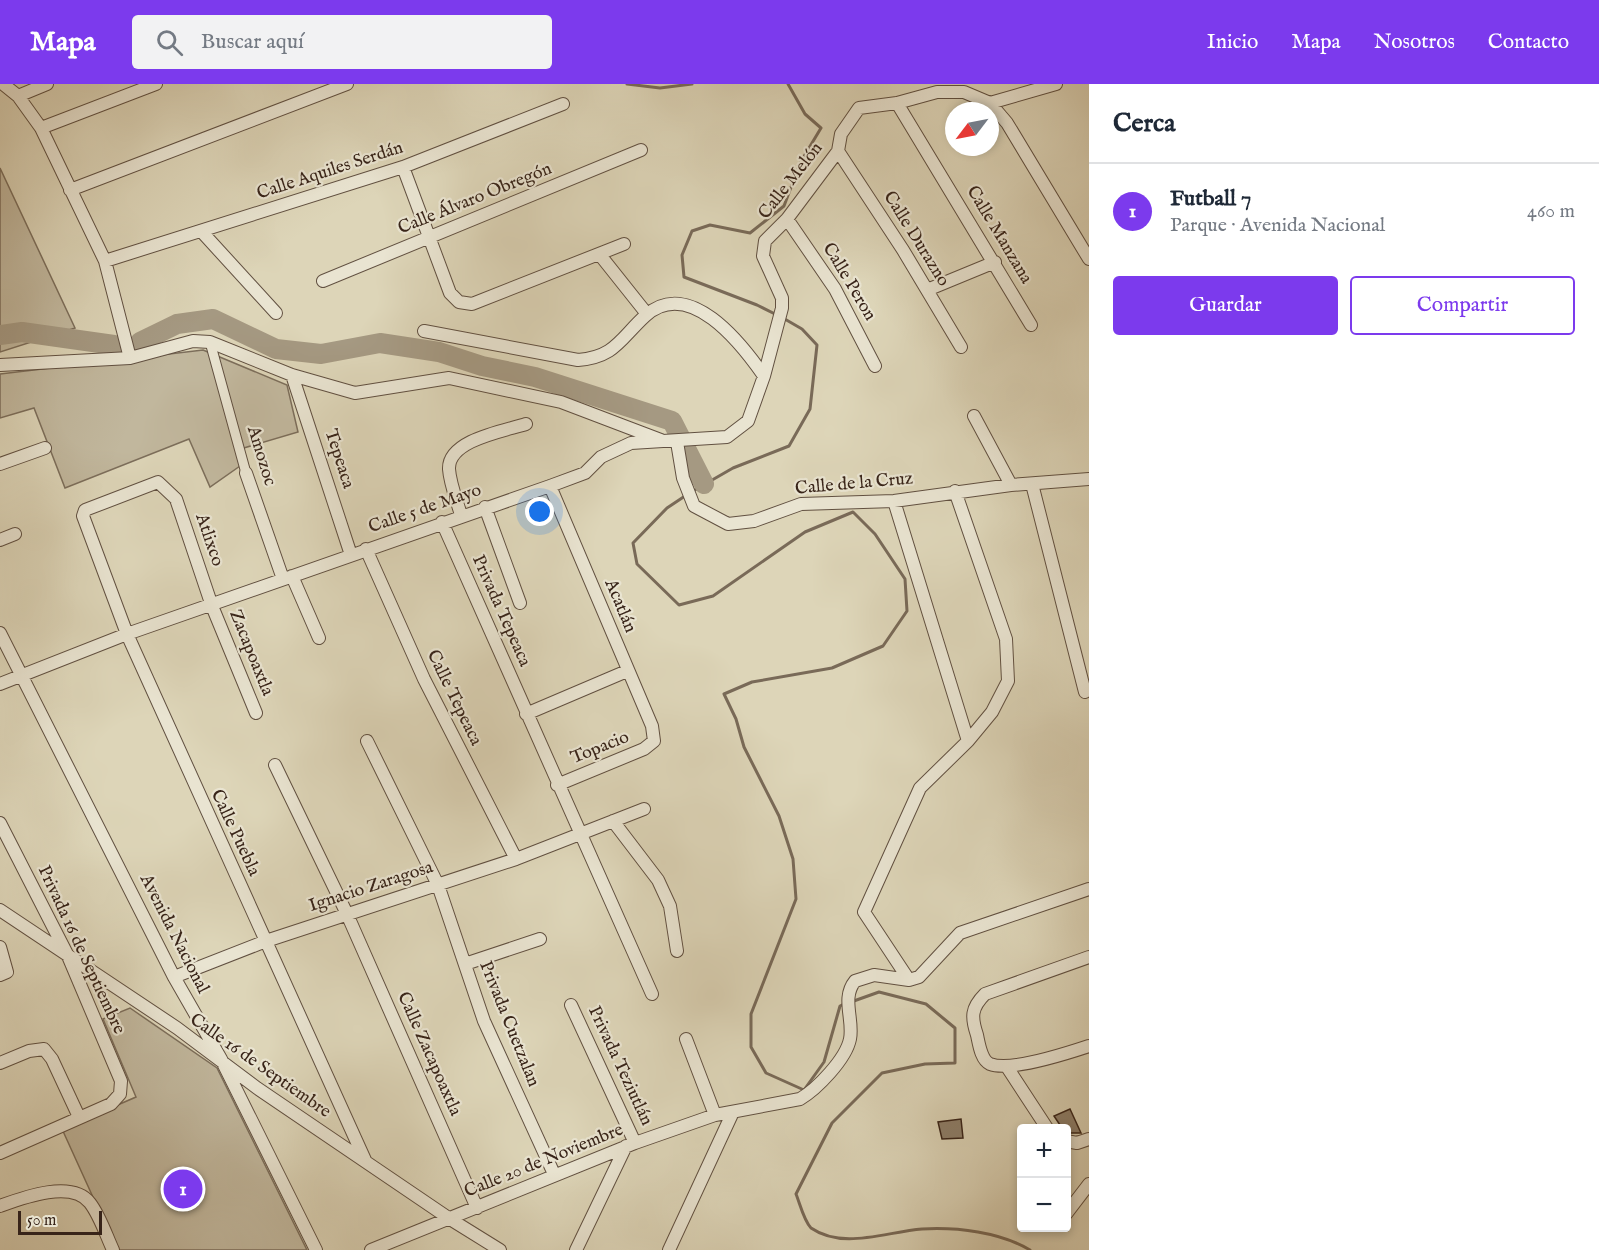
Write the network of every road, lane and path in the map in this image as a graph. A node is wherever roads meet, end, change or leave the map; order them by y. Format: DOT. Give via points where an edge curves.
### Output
graph roads {
  1 [pos="3,84"];
  2 [pos="47,84"];
  3 [pos="156,84"];
  4 [pos="347,84"];
  5 [pos="1056,84"];
  6 [pos="964,88"];
  7 [pos="18,96"];
  8 [pos="988,102"];
  9 [pos="993,102"];
  10 [pos="897,103"];
  11 [pos="563,104"];
  12 [pos="999,114"];
  13 [pos="40,128"];
  14 [pos="641,150"];
  15 [pos="838,151"];
  16 [pos="403,167"];
  17 [pos="70,190"];
  18 [pos="787,219"];
  19 [pos="202,232"];
  20 [pos="431,236"];
  21 [pos="624,244"];
  22 [pos="600,255"];
  23 [pos="1089,259"];
  24 [pos="105,261"];
  25 [pos="995,262"];
  26 [pos="323,281"];
  27 [pos="927,290"];
  28 [pos="782,308"];
  29 [pos="276,313"];
  30 [pos="647,314"];
  31 [pos="1031,325"];
  32 [pos="424,331"];
  33 [pos="210,342"];
  34 [pos="961,347"];
  35 [pos="130,358"];
  36 [pos="0,365"];
  37 [pos="875,366"];
  38 [pos="292,375"];
  39 [pos="764,376"];
  40 [pos="974,416"];
  41 [pos="526,424"];
  42 [pos="678,442"];
  43 [pos="45,448"];
  44 [pos="0,464"];
  45 [pos="246,473"];
  46 [pos="1089,479"];
  47 [pos="1032,484"];
  48 [pos="1011,485"];
  49 [pos="550,486"];
  50 [pos="954,491"];
  51 [pos="894,501"];
  52 [pos="485,507"];
  53 [pos="461,515"];
  54 [pos="83,516"];
  55 [pos="442,522"];
  56 [pos="15,534"];
  57 [pos="0,540"];
  58 [pos="366,549"];
  59 [pos="351,555"];
  60 [pos="288,577"];
  61 [pos="520,603"];
  62 [pos="212,606"];
  63 [pos="0,633"];
  64 [pos="127,634"];
  65 [pos="320,638"];
  66 [pos="627,671"];
  67 [pos="22,675"];
  68 [pos="0,684"];
  69 [pos="1085,692"];
  70 [pos="256,713"];
  71 [pos="526,714"];
  72 [pos="367,741"];
  73 [pos="654,741"];
  74 [pos="968,741"];
  75 [pos="275,765"];
  76 [pos="557,785"];
  77 [pos="644,809"];
  78 [pos="613,821"];
  79 [pos="0,823"];
  80 [pos="580,833"];
  81 [pos="516,860"];
  82 [pos="438,885"];
  83 [pos="1089,889"];
  84 [pos="0,910"];
  85 [pos="347,914"];
  86 [pos="540,939"];
  87 [pos="266,941"];
  88 [pos="0,948"];
  89 [pos="677,951"];
  90 [pos="68,956"];
  91 [pos="1089,957"];
  92 [pos="465,964"];
  93 [pos="0,975"];
  94 [pos="174,976"];
  95 [pos="909,980"];
  96 [pos="652,994"];
  97 [pos="571,1005"];
  98 [pos="686,1039"];
  99 [pos="1089,1046"];
  100 [pos="220,1059"];
  101 [pos="0,1063"];
  102 [pos="1007,1067"];
  103 [pos="733,1112"];
  104 [pos="715,1115"];
  105 [pos="79,1117"];
  106 [pos="1044,1124"];
  107 [pos="1089,1139"];
  108 [pos="1071,1142"];
  109 [pos="631,1144"];
  110 [pos="0,1153"];
  111 [pos="365,1160"];
  112 [pos="554,1174"];
  113 [pos="1089,1184"];
  114 [pos="0,1206"];
  115 [pos="1071,1207"];
  116 [pos="477,1208"];
  117 [pos="450,1220"];
  118 [pos="113,1250"];
  119 [pos="316,1250"];
  120 [pos="371,1250"];
  121 [pos="500,1250"];
  122 [pos="576,1250"];
  123 [pos="669,1250"];
  1 -- 7 [label="street"];
  2 -- 7 [label="street"];
  3 -- 13 [label="street"];
  4 -- 17 [label="street"];
  5 -- 9 [label="street"];
  6 -- 8 [label="street"];
  6 -- 10 [label="street, Calle Melón"];
  7 -- 13 [label="street"];
  10 -- 15 [label="street, Calle Melón" via="859,108 841,134"];
  10 -- 25 [label="street, Calle Manzana"];
  11 -- 16 [label="street, Calle Aquiles Serdán"];
  12 -- 23 [label="street"];
  13 -- 17 [label="street"];
  14 -- 20 [label="street, Calle Álvaro Obregón"];
  15 -- 18 [label="street, Calle Melón"];
  15 -- 27 [label="street, Calle Durazno"];
  16 -- 19 [label="street, Calle Aquiles Serdán"];
  16 -- 20 [label="street"];
  17 -- 24 [label="street"];
  18 -- 28 [label="street, Calle Melón" via="763,248 782,298"];
  18 -- 37 [label="street, Calle Peron" via="835,289"];
  19 -- 24 [label="street, Calle Aquiles Serdán"];
  19 -- 29 [label="street"];
  20 -- 22 [label="street" via="450,293 459,302 472,304"];
  20 -- 26 [label="street, Calle Álvaro Obregón"];
  21 -- 22 [label="street"];
  22 -- 30 [label="street"];
  24 -- 35 [label="street"];
  25 -- 27 [label="street"];
  25 -- 31 [label="street, Calle Manzana"];
  27 -- 34 [label="street, Calle Durazno"];
  28 -- 39 [label="street, Calle 5 de Mayo"];
  30 -- 32 [label="street" via="600,358 578,360"];
  30 -- 39 [label="street" via="669,304 685,304 705,314 742,345"];
  33 -- 35 [label="street" via="193,341"];
  33 -- 38 [label="street"];
  33 -- 45 [label="street, Amozoc"];
  35 -- 36 [label="street"];
  38 -- 42 [label="street" via="355,393 449,378 561,402"];
  38 -- 59 [label="street, Tepeaca"];
  39 -- 42 [label="street, Calle 5 de Mayo" via="748,421 727,437"];
  40 -- 48 [label="street"];
  41 -- 53 [label="street" via="465,444 452,454 449,468"];
  42 -- 49 [label="street, Calle 5 de Mayo" via="631,443 601,457 585,473"];
  42 -- 51 [label="street, Calle de la Cruz" via="694,506 728,524 754,521 801,504"];
  43 -- 44 [label="street"];
  45 -- 60 [label="street, Amozoc"];
  46 -- 47 [label="street, Calle de la Cruz"];
  47 -- 48 [label="street, Calle de la Cruz"];
  47 -- 69 [label="street"];
  48 -- 50 [label="street, Calle de la Cruz"];
  49 -- 52 [label="street, Calle 5 de Mayo"];
  49 -- 66 [label="street, Acatlán"];
  50 -- 51 [label="street, Calle de la Cruz"];
  50 -- 74 [label="street" via="1006,639 1008,681 992,712"];
  51 -- 74 [label="street"];
  52 -- 53 [label="street, Calle 5 de Mayo"];
  52 -- 61 [label="street"];
  53 -- 55 [label="street, Calle 5 de Mayo"];
  54 -- 62 [label="street, Atlixco" via="90,506 158,482 167,488 176,499"];
  54 -- 64 [label="street, Calle Puebla"];
  55 -- 58 [label="street, Calle 5 de Mayo"];
  55 -- 71 [label="street, Privada Tepeaca"];
  56 -- 57 [label="street"];
  58 -- 59 [label="street, Calle 5 de Mayo"];
  58 -- 81 [label="street, Calle Tepeaca" via="424,679"];
  59 -- 60 [label="street, Calle 5 de Mayo"];
  60 -- 62 [label="street, Calle 5 de Mayo"];
  60 -- 65 [label="street, Amozoc"];
  62 -- 64 [label="street, Calle 5 de Mayo"];
  62 -- 70 [label="street, Zacapoaxtla"];
  63 -- 67 [label="street, Avenida Nacional"];
  64 -- 67 [label="street, Calle 5 de Mayo"];
  64 -- 87 [label="street, Calle Puebla"];
  66 -- 71 [label="street"];
  66 -- 73 [label="street, Acatlán" via="652,726"];
  67 -- 68 [label="street, Calle 5 de Mayo"];
  67 -- 94 [label="street, Avenida Nacional"];
  71 -- 76 [label="street"];
  72 -- 82 [label="street, Privada Cuetzalan"];
  73 -- 76 [label="street, Topacio" via="644,749"];
  74 -- 95 [label="street" via="920,788 864,912"];
  75 -- 85 [label="street, Calle Zacapoaxtla"];
  76 -- 80 [label="street"];
  77 -- 78 [label="street, Ignacio Zaragosa"];
  78 -- 80 [label="street, Ignacio Zaragosa"];
  78 -- 89 [label="street" via="658,880 670,906"];
  79 -- 90 [label="street, Privada 16 de Septiembre"];
  80 -- 81 [label="street, Ignacio Zaragosa"];
  80 -- 96 [label="street"];
  81 -- 82 [label="street, Ignacio Zaragosa"];
  82 -- 85 [label="street, Ignacio Zaragosa"];
  82 -- 92 [label="street, Privada Cuetzalan"];
  83 -- 95 [label="street" via="960,933 927,972"];
  84 -- 90 [label="street, Calle 16 de Septiembre"];
  85 -- 87 [label="street, Ignacio Zaragosa"];
  85 -- 116 [label="street, Calle Zacapoaxtla"];
  86 -- 92 [label="street"];
  87 -- 94 [label="street, Ignacio Zaragosa"];
  87 -- 111 [label="street, Calle Puebla"];
  88 -- 93 [label="street" via="7,972"];
  90 -- 100 [label="street, Calle 16 de Septiembre"];
  90 -- 105 [label="street, Privada 16 de Septiembre" via="121,1081 120,1094 111,1104"];
  91 -- 102 [label="street" via="985,994 975,1005 972,1019 983,1058 989,1064"];
  92 -- 112 [label="street, Privada Cuetzalan" via="484,1021"];
  94 -- 100 [label="street, Avenida Nacional"];
  95 -- 103 [label="street, Calle 20 de Noviembre" via="874,975 855,981 850,986 850,1040 812,1092 800,1099"];
  97 -- 109 [label="street, Privada Teziutlán"];
  98 -- 104 [label="street"];
  99 -- 102 [label="street"];
  100 -- 111 [label="street, Calle 16 de Septiembre"];
  100 -- 119 [label="street, Avenida Nacional"];
  101 -- 105 [label="street" via="44,1049"];
  102 -- 106 [label="street"];
  103 -- 104 [label="street, Calle 20 de Noviembre"];
  103 -- 123 [label="street"];
  104 -- 109 [label="street, Calle 20 de Noviembre"];
  105 -- 110 [label="street"];
  107 -- 108 [label="street"];
  109 -- 112 [label="street, Calle 20 de Noviembre"];
  109 -- 122 [label="street"];
  111 -- 117 [label="street, Calle 16 de Septiembre"];
  112 -- 116 [label="street, Calle 20 de Noviembre"];
  113 -- 115 [label="street"];
  114 -- 118 [label="street" via="40,1193 73,1192 90,1203"];
  116 -- 117 [label="street, Calle 20 de Noviembre"];
  117 -- 120 [label="street, Calle 20 de Noviembre"];
  117 -- 121 [label="street, Calle 16 de Septiembre"];
}
